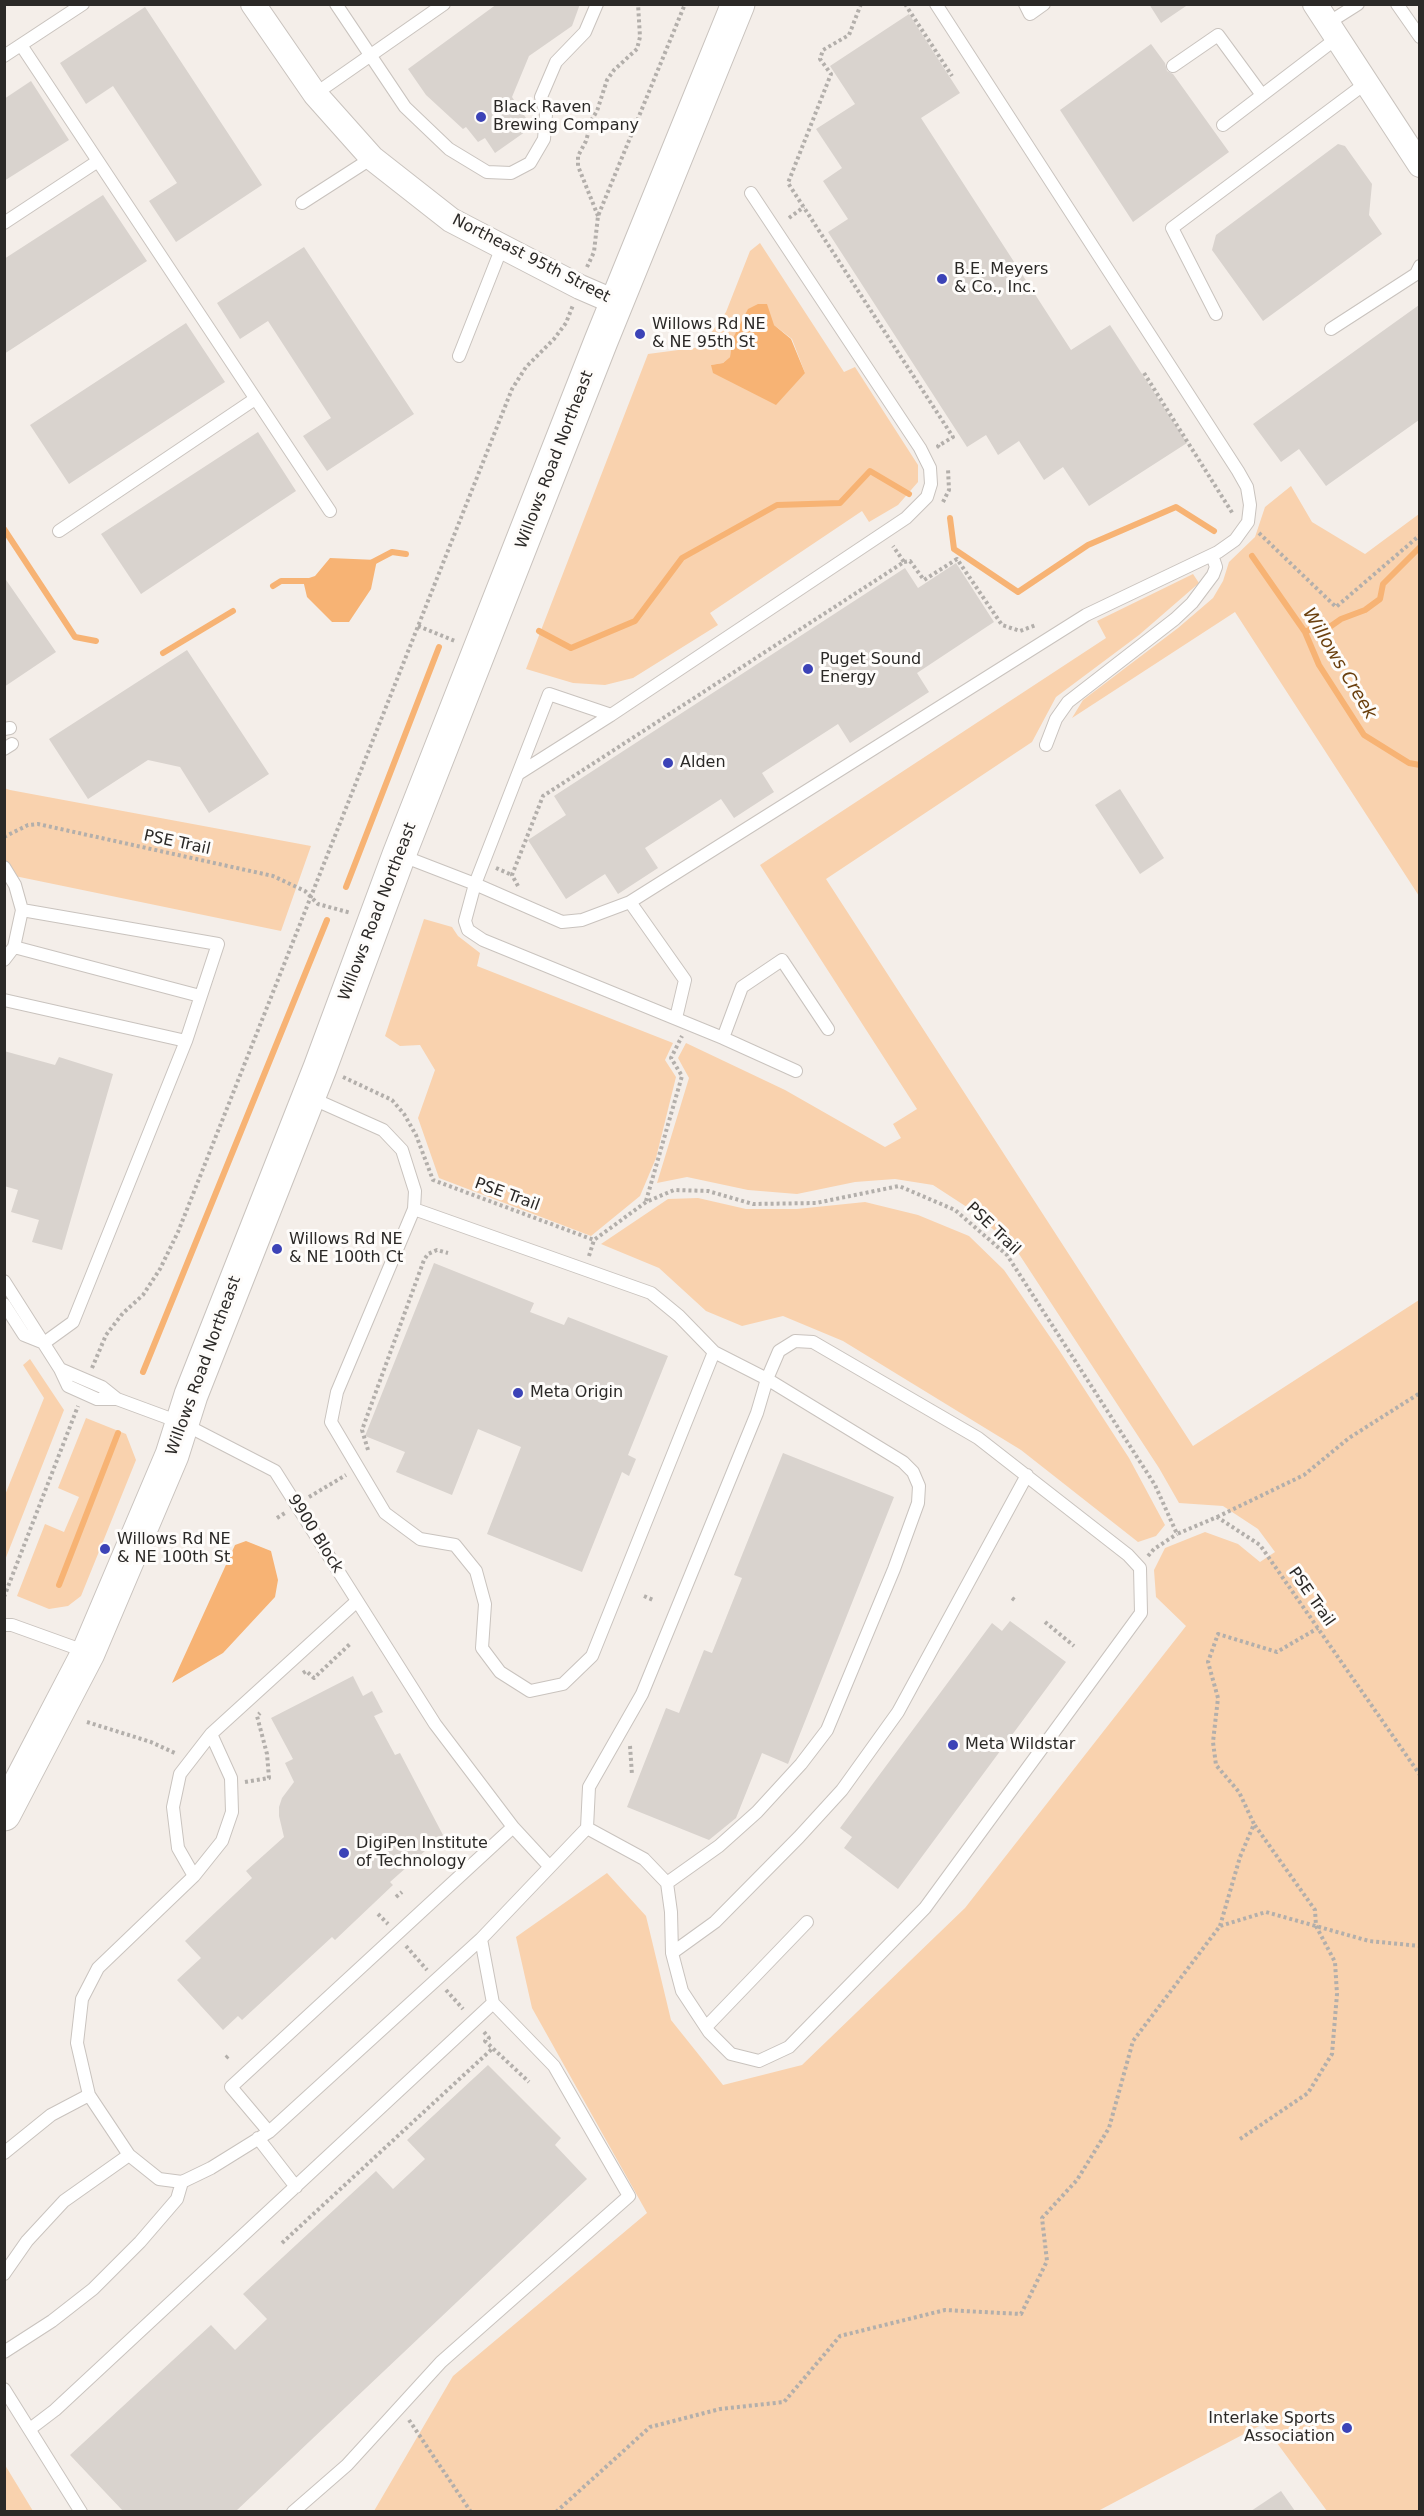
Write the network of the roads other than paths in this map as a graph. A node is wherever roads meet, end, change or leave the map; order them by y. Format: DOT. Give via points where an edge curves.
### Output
graph roads {
  1 [pos="83,4"];
  2 [pos="254,4"];
  3 [pos="336,4"];
  4 [pos="444,4"];
  5 [pos="597,4"];
  6 [pos="738,4"];
  7 [pos="936,4"];
  8 [pos="1024,4"];
  9 [pos="1044,4"];
  10 [pos="1358,4"];
  11 [pos="1397,4"];
  12 [pos="1327,22"];
  13 [pos="1419,37"];
  14 [pos="21,45"];
  15 [pos="4,56"];
  16 [pos="370,56"];
  17 [pos="1173,66"];
  18 [pos="1366,83"];
  19 [pos="315,94"];
  20 [pos="1262,95"];
  21 [pos="1223,125"];
  22 [pos="1415,150"];
  23 [pos="372,158"];
  24 [pos="98,161"];
  25 [pos="751,193"];
  26 [pos="302,203"];
  27 [pos="4,223"];
  28 [pos="502,247"];
  29 [pos="1419,266"];
  30 [pos="617,303"];
  31 [pos="1216,314"];
  32 [pos="1331,329"];
  33 [pos="459,356"];
  34 [pos="255,399"];
  35 [pos="330,511"];
  36 [pos="59,531"];
  37 [pos="1212,555"];
  38 [pos="611,715"];
  39 [pos="1046,745"];
  40 [pos="518,774"];
  41 [pos="399,855"];
  42 [pos="4,867"];
  43 [pos="475,884"];
  44 [pos="630,902"];
  45 [pos="22,910"];
  46 [pos="14,947"];
  47 [pos="4,960"];
  48 [pos="200,996"];
  49 [pos="4,1000"];
  50 [pos="676,1018"];
  51 [pos="828,1029"];
  52 [pos="723,1038"];
  53 [pos="186,1041"];
  54 [pos="796,1071"];
  55 [pos="314,1082"];
  56 [pos="414,1209"];
  57 [pos="4,1281"];
  58 [pos="4,1304"];
  59 [pos="44,1342"];
  60 [pos="714,1352"];
  61 [pos="767,1379"];
  62 [pos="182,1423"];
  63 [pos="1027,1475"];
  64 [pos="357,1601"];
  65 [pos="7,1622"];
  66 [pos="88,1653"];
  67 [pos="211,1734"];
  68 [pos="4,1814"];
  69 [pos="513,1827"];
  70 [pos="587,1828"];
  71 [pos="549,1866"];
  72 [pos="194,1876"];
  73 [pos="667,1883"];
  74 [pos="807,1922"];
  75 [pos="481,1939"];
  76 [pos="672,1953"];
  77 [pos="493,2003"];
  78 [pos="706,2027"];
  79 [pos="89,2095"];
  80 [pos="263,2135"];
  81 [pos="4,2153"];
  82 [pos="129,2155"];
  83 [pos="182,2182"];
  84 [pos="296,2187"];
  85 [pos="4,2274"];
  86 [pos="4,2352"];
  87 [pos="4,2389"];
  88 [pos="30,2429"];
  89 [pos="81,2511"];
  90 [pos="293,2511"];
  1 -- 14 [label="lane"];
  2 -- 19 [label="street, Northeast 95th Street"];
  3 -- 16 [label="lane"];
  4 -- 16 [label="lane"];
  5 -- 16 [label="lane" via="585,33 556,62 542,97 546,114 544,139 530,164 511,173 487,172 449,149 405,107"];
  6 -- 30 [label="main road, Willows Road Northeast"];
  7 -- 37 [label="lane" via="1247,487 1248,522 1235,540"];
  8 -- 9 [label="lane" via="1030,14"];
  10 -- 12 [label="lane"];
  11 -- 13 [label="lane"];
  12 -- 18 [label="street"];
  12 -- 20 [label="lane"];
  14 -- 15 [label="lane"];
  14 -- 24 [label="lane"];
  16 -- 19 [label="lane"];
  17 -- 20 [label="lane" via="1218,35"];
  18 -- 22 [label="street"];
  18 -- 31 [label="lane" via="1172,228"];
  19 -- 23 [label="street, Northeast 95th Street"];
  20 -- 21 [label="lane"];
  23 -- 26 [label="lane"];
  23 -- 28 [label="street, Northeast 95th Street" via="451,220"];
  24 -- 27 [label="lane"];
  24 -- 34 [label="lane"];
  25 -- 38 [label="lane" via="920,448 930,468 931,484 919,508 906,518"];
  28 -- 30 [label="street, Northeast 95th Street"];
  28 -- 33 [label="lane"];
  29 -- 32 [label="lane" via="1416,274"];
  30 -- 41 [label="main road, Willows Road Northeast"];
  34 -- 35 [label="lane"];
  34 -- 36 [label="lane"];
  37 -- 39 [label="lane" via="1216,567 1192,603 1068,702"];
  37 -- 44 [label="lane" via="1086,615"];
  38 -- 40 [label="lane"];
  38 -- 40 [label="lane" via="549,694"];
  40 -- 43 [label="lane"];
  41 -- 43 [label="lane"];
  41 -- 55 [label="main road, Willows Road Northeast"];
  42 -- 45 [label="lane" via="15,885"];
  43 -- 44 [label="lane" via="562,922 582,920"];
  43 -- 50 [label="lane" via="465,921 474,936"];
  44 -- 50 [label="lane" via="685,980"];
  45 -- 46 [label="lane"];
  45 -- 48 [label="lane" via="218,944"];
  46 -- 47 [label="lane"];
  46 -- 48 [label="lane"];
  48 -- 53 [label="lane"];
  49 -- 53 [label="lane"];
  50 -- 52 [label="lane"];
  51 -- 52 [label="lane" via="782,960 742,987"];
  52 -- 54 [label="lane"];
  53 -- 59 [label="lane" via="73,1322"];
  55 -- 56 [label="lane" via="383,1130 402,1150 415,1191"];
  55 -- 62 [label="main road, Willows Road Northeast"];
  56 -- 60 [label="lane" via="651,1293 680,1316"];
  56 -- 60 [label="lane" via="337,1392 331,1422 385,1512 420,1539 455,1545 477,1571 485,1604 482,1648 500,1672 530,1691 562,1684 592,1656"];
  57 -- 59 [label="lane"];
  58 -- 59 [label="lane, 9900 Block" via="24,1335"];
  59 -- 62 [label="lane, 9900 Block" via="68,1386 97,1399 117,1399"];
  60 -- 61 [label="lane"];
  61 -- 63 [label="lane" via="779,1351 795,1341 813,1342 978,1438"];
  61 -- 70 [label="lane" via="757,1413 642,1694 589,1787"];
  61 -- 73 [label="lane" via="903,1462 919,1486 918,1503 827,1730 757,1812 719,1846"];
  62 -- 64 [label="lane, 9900 Block" via="275,1471"];
  62 -- 66 [label="main road, Willows Road Northeast"];
  63 -- 76 [label="lane" via="898,1712 842,1790 715,1922"];
  63 -- 78 [label="lane" via="1140,1568 1141,1613 925,1908 789,2046 759,2061 731,2054"];
  64 -- 67 [label="lane"];
  64 -- 69 [label="lane, 9900 Block" via="435,1724"];
  65 -- 66 [label="lane"];
  66 -- 68 [label="main road, Willows Road Northeast"];
  67 -- 72 [label="lane" via="231,1778 232,1812 222,1841"];
  67 -- 72 [label="lane" via="180,1774 173,1807 178,1848"];
  69 -- 71 [label="lane, 9900 Block"];
  69 -- 80 [label="lane" via="231,2087"];
  70 -- 71 [label="lane"];
  70 -- 73 [label="lane" via="644,1859"];
  71 -- 75 [label="lane"];
  72 -- 79 [label="lane" via="98,1968 82,2000 77,2043"];
  73 -- 76 [label="lane"];
  74 -- 78 [label="lane"];
  75 -- 77 [label="lane"];
  75 -- 80 [label="lane"];
  76 -- 78 [label="lane" via="682,1991"];
  77 -- 84 [label="lane"];
  77 -- 90 [label="lane" via="554,2066 629,2196 441,2362 347,2466"];
  79 -- 81 [label="lane" via="51,2115"];
  79 -- 82 [label="lane"];
  80 -- 83 [label="lane"];
  80 -- 84 [label="lane"];
  82 -- 83 [label="lane" via="159,2179"];
  82 -- 85 [label="lane" via="64,2201 27,2241"];
  83 -- 86 [label="lane" via="177,2199 93,2289"];
  84 -- 88 [label="lane"];
  87 -- 88 [label="lane"];
  88 -- 89 [label="lane"];
}
